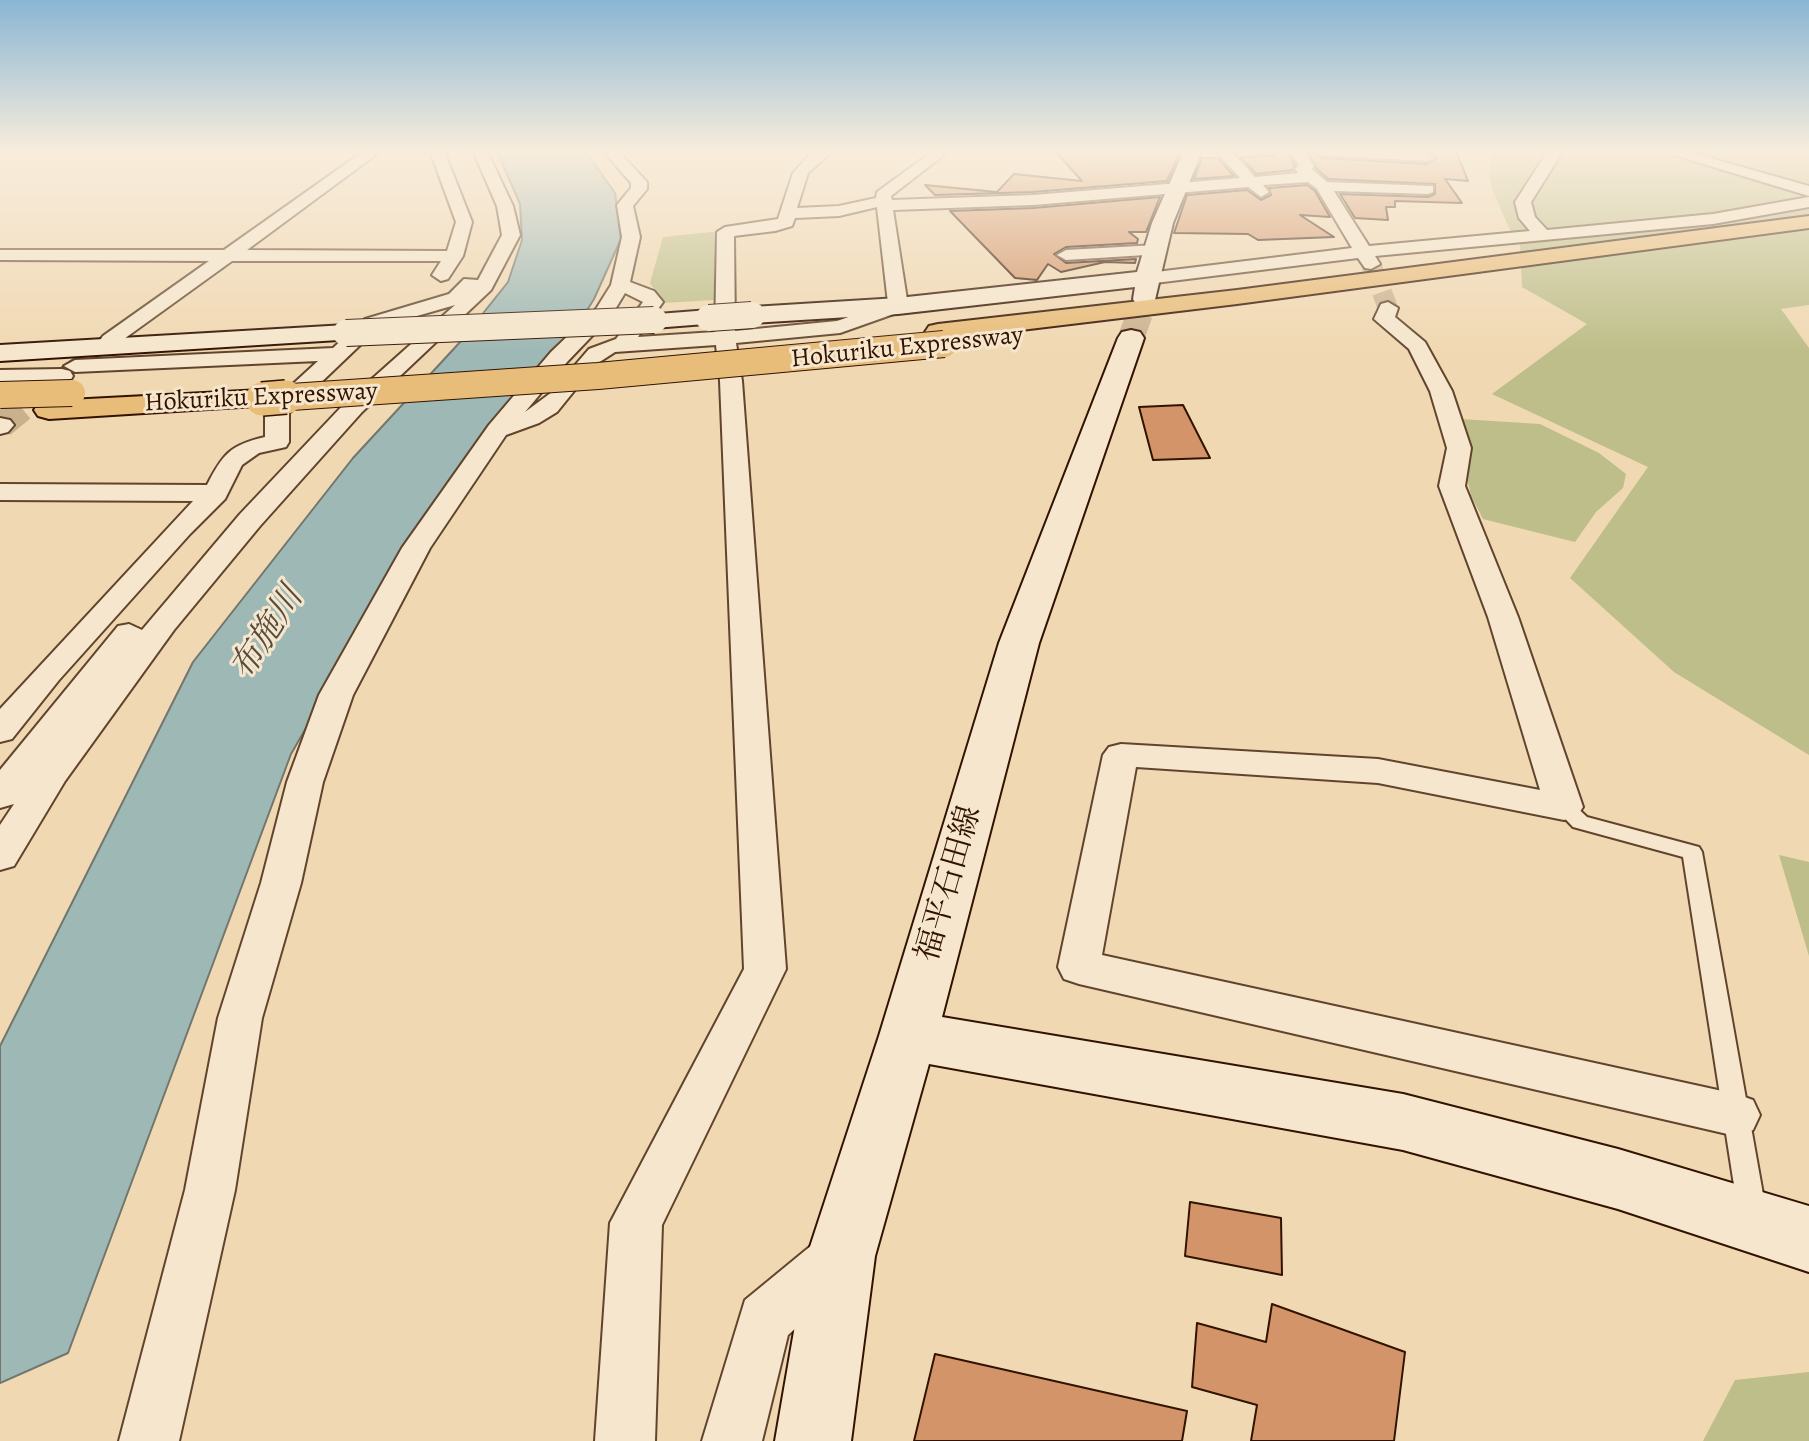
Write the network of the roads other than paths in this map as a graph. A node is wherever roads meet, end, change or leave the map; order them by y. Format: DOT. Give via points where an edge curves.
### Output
graph roads {
  1 [pos="282,218"];
  2 [pos="463,218"];
  3 [pos="492,218"];
  4 [pos="508,218"];
  5 [pos="627,218"];
  6 [pos="787,218"];
  7 [pos="886,218"];
  8 [pos="1166,218"];
  9 [pos="1344,218"];
  10 [pos="1527,218"];
  11 [pos="1717,218"];
  12 [pos="1809,222"];
  13 [pos="1809,233"];
  14 [pos="1543,236"];
  15 [pos="1156,250"];
  16 [pos="0,255"];
  17 [pos="1066,255"];
  18 [pos="231,256"];
  19 [pos="454,256"];
  20 [pos="1367,258"];
  21 [pos="620,285"];
  22 [pos="1146,288"];
  23 [pos="898,306"];
  24 [pos="1388,308"];
  25 [pos="372,323"];
  26 [pos="717,328"];
  27 [pos="941,338"];
  28 [pos="1131,338"];
  29 [pos="110,340"];
  30 [pos="342,344"];
  31 [pos="623,344"];
  32 [pos="0,353"];
  33 [pos="0,377"];
  34 [pos="67,380"];
  35 [pos="0,395"];
  36 [pos="1,421"];
  37 [pos="497,430"];
  38 [pos="277,442"];
  39 [pos="0,492"];
  40 [pos="216,493"];
  41 [pos="0,731"];
  42 [pos="0,796"];
  43 [pos="1564,807"];
  44 [pos="0,856"];
  45 [pos="908,1036"];
  46 [pos="1736,1115"];
  47 [pos="1782,1230"];
  48 [pos="841,1256"];
  49 [pos="149,1441"];
  50 [pos="625,1441"];
  51 [pos="732,1441"];
  52 [pos="813,1441"];
  1 -- 18 [label="street"];
  2 -- 19 [label="street"];
  3 -- 25 [label="street" via="492,240 473,281 456,298"];
  4 -- 44 [label="street" via="511,235 482,290 354,407 250,520 163,624 51,774"];
  5 -- 21 [label="street" via="631,237"];
  6 -- 26 [label="street" via="775,226 725,232"];
  7 -- 23 [label="street"];
  8 -- 15 [label="main road"];
  9 -- 20 [label="street"];
  10 -- 14 [label="street"];
  11 -- 14 [label="street"];
  12 -- 27 [label="highway, Hokuriku Expressway"];
  13 -- 27 [label="highway, Hokuriku Expressway" via="1257,308"];
  14 -- 20 [label="street"];
  15 -- 17 [label="street"];
  15 -- 22 [label="main road"];
  16 -- 18 [label="street"];
  18 -- 19 [label="street"];
  18 -- 29 [label="street"];
  19 -- 25 [label="street" via="437,281"];
  20 -- 22 [label="street"];
  21 -- 31 [label="street" via="653,302"];
  21 -- 37 [label="street" via="604,312"];
  22 -- 23 [label="main road"];
  23 -- 26 [label="main road, bridge" via="752,315"];
  23 -- 26 [label="street" via="840,327"];
  24 -- 43 [label="street" via="1384,319 1418,346 1441,391 1459,448 1452,486 1503,617"];
  25 -- 30 [label="street"];
  26 -- 30 [label="main road, bridge" via="654,320"];
  26 -- 31 [label="street"];
  26 -- 50 [label="street" via="732,397 765,969 636,1223"];
  27 -- 34 [label="highway, Hokuriku Expressway, bridge" via="614,375 269,391"];
  28 -- 45 [label="main road, 福平石田線" via="1019,643"];
  30 -- 32 [label="main road"];
  30 -- 34 [label="street"];
  30 -- 38 [label="street" via="277,411"];
  31 -- 37 [label="street" via="593,352 549,407"];
  33 -- 34 [label="street"];
  34 -- 35 [label="highway, Hokuriku Expressway, bridge"];
  34 -- 36 [label="highway, Hokuriku Expressway"];
  37 -- 49 [label="street" via="416,548 336,695 305,782 240,1018 210,1190"];
  38 -- 40 [label="street" via="251,448 232,461"];
  38 -- 42 [label="street" via="279,463 204,544"];
  39 -- 40 [label="street"];
  40 -- 41 [label="street"];
  43 -- 46 [label="lane" via="1580,822 1692,852"];
  43 -- 46 [label="street" via="1378,771 1121,755 1079,967"];
  45 -- 47 [label="main road" via="1403,1122 1618,1179"];
  45 -- 48 [label="main road, 福平石田線"];
  46 -- 47 [label="lane"];
  48 -- 51 [label="street" via="764,1319"];
  48 -- 52 [label="main road, 福平石田線"];
}
